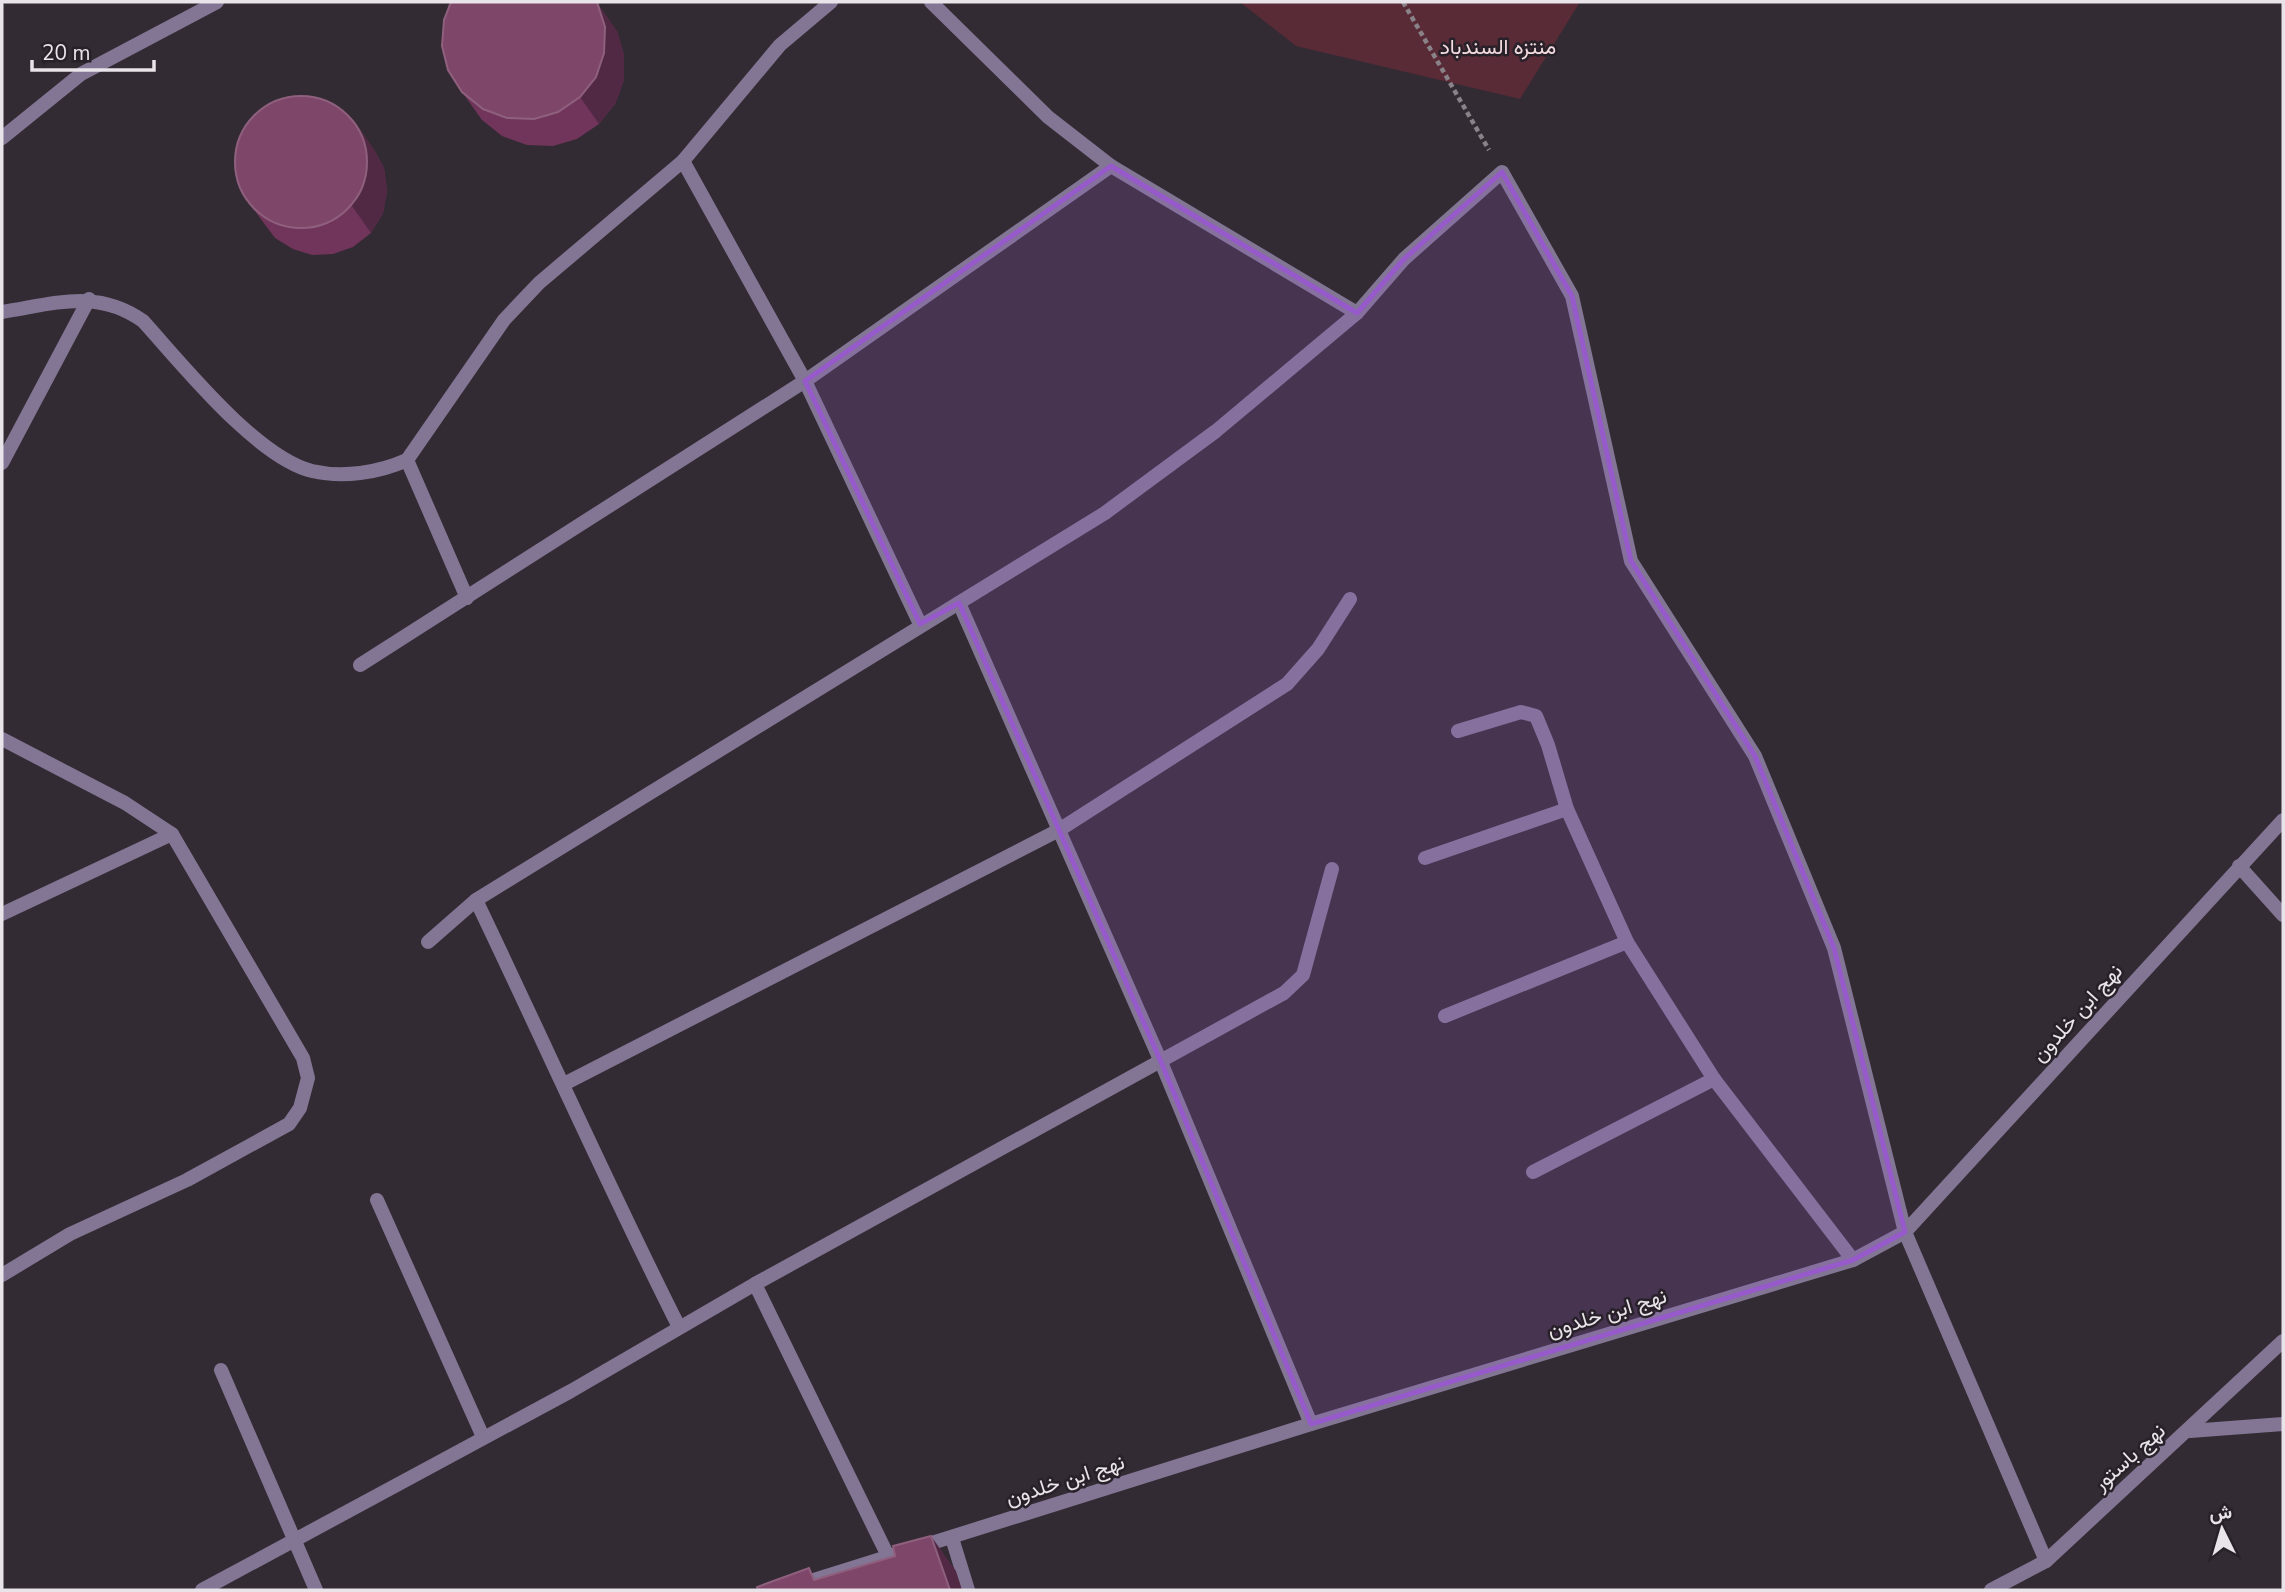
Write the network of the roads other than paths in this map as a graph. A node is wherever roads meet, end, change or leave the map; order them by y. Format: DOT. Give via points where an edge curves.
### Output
graph roads {
  1 [pos="217,2"];
  2 [pos="831,2"];
  3 [pos="931,2"];
  4 [pos="2,138"];
  5 [pos="683,161"];
  6 [pos="1111,166"];
  7 [pos="89,299"];
  8 [pos="2,312"];
  9 [pos="1357,313"];
  10 [pos="805,381"];
  11 [pos="407,460"];
  12 [pos="2,463"];
  13 [pos="467,598"];
  14 [pos="1350,599"];
  15 [pos="959,603"];
  16 [pos="920,624"];
  17 [pos="360,665"];
  18 [pos="1458,731"];
  19 [pos="2,738"];
  20 [pos="1567,808"];
  21 [pos="2283,820"];
  22 [pos="1059,830"];
  23 [pos="172,834"];
  24 [pos="1425,858"];
  25 [pos="2239,866"];
  26 [pos="1332,869"];
  27 [pos="475,900"];
  28 [pos="2,914"];
  29 [pos="2283,915"];
  30 [pos="428,942"];
  31 [pos="1627,942"];
  32 [pos="1445,1016"];
  33 [pos="1161,1062"];
  34 [pos="1714,1079"];
  35 [pos="564,1084"];
  36 [pos="1533,1172"];
  37 [pos="377,1200"];
  38 [pos="1905,1232"];
  39 [pos="1853,1260"];
  40 [pos="2,1275"];
  41 [pos="755,1284"];
  42 [pos="679,1327"];
  43 [pos="2283,1341"];
  44 [pos="221,1370"];
  45 [pos="1311,1424"];
  46 [pos="2283,1424"];
  47 [pos="2190,1431"];
  48 [pos="483,1437"];
  49 [pos="952,1538"];
  50 [pos="296,1540"];
  51 [pos="888,1556"];
  52 [pos="2046,1560"];
  53 [pos="202,1590"];
  54 [pos="316,1590"];
  55 [pos="782,1590"];
  56 [pos="968,1590"];
  57 [pos="1991,1590"];
  1 -- 4 [label="street" via="81,74"];
  2 -- 5 [label="street" via="780,45"];
  3 -- 6 [label="street" via="1048,117"];
  5 -- 10 [label="street"];
  5 -- 11 [label="street" via="539,283 504,320"];
  6 -- 9 [label="street"];
  6 -- 10 [label="street"];
  7 -- 8 [label="street"];
  7 -- 11 [label="street" via="127,310 143,321 230,417 271,449 309,470 362,473"];
  7 -- 12 [label="street"];
  9 -- 15 [label="street" via="1216,430 1105,513"];
  9 -- 38 [label="street" via="1404,259 1502,172 1572,296 1631,561 1755,756 1834,948"];
  10 -- 13 [label="street"];
  10 -- 16 [label="street"];
  11 -- 13 [label="street"];
  13 -- 17 [label="street"];
  14 -- 22 [label="street" via="1318,649 1287,684"];
  15 -- 16 [label="street"];
  15 -- 22 [label="street"];
  16 -- 27 [label="street"];
  18 -- 20 [label="street" via="1521,712 1536,716"];
  19 -- 23 [label="street" via="125,803"];
  20 -- 24 [label="street"];
  20 -- 31 [label="street"];
  21 -- 25 [label="street, نهج ابن خلدون"];
  22 -- 33 [label="street"];
  22 -- 35 [label="street"];
  23 -- 28 [label="street"];
  23 -- 40 [label="street" via="303,1058 309,1078 300,1108 289,1124 270,1136 69,1234"];
  25 -- 29 [label="street"];
  25 -- 38 [label="street, نهج ابن خلدون"];
  26 -- 33 [label="street" via="1310,954 1297,983"];
  27 -- 30 [label="street"];
  27 -- 35 [label="street"];
  31 -- 32 [label="street"];
  31 -- 34 [label="street"];
  33 -- 41 [label="street"];
  33 -- 45 [label="street"];
  34 -- 36 [label="street"];
  34 -- 39 [label="street"];
  35 -- 42 [label="street"];
  37 -- 48 [label="street"];
  38 -- 39 [label="street, نهج ابن خلدون"];
  38 -- 52 [label="street"];
  39 -- 45 [label="street, نهج ابن خلدون"];
  41 -- 42 [label="street"];
  41 -- 51 [label="street"];
  42 -- 48 [label="street"];
  43 -- 47 [label="street, نهج باستور"];
  44 -- 50 [label="street"];
  45 -- 49 [label="street, نهج ابن خلدون"];
  46 -- 47 [label="street"];
  47 -- 52 [label="street, نهج باستور"];
  48 -- 50 [label="street"];
  49 -- 51 [label="street, نهج ابن خلدون"];
  49 -- 56 [label="street"];
  50 -- 53 [label="street"];
  50 -- 54 [label="street"];
  51 -- 55 [label="street, نهج ابن خلدون"];
  52 -- 57 [label="street, نهج باستور"];
}
